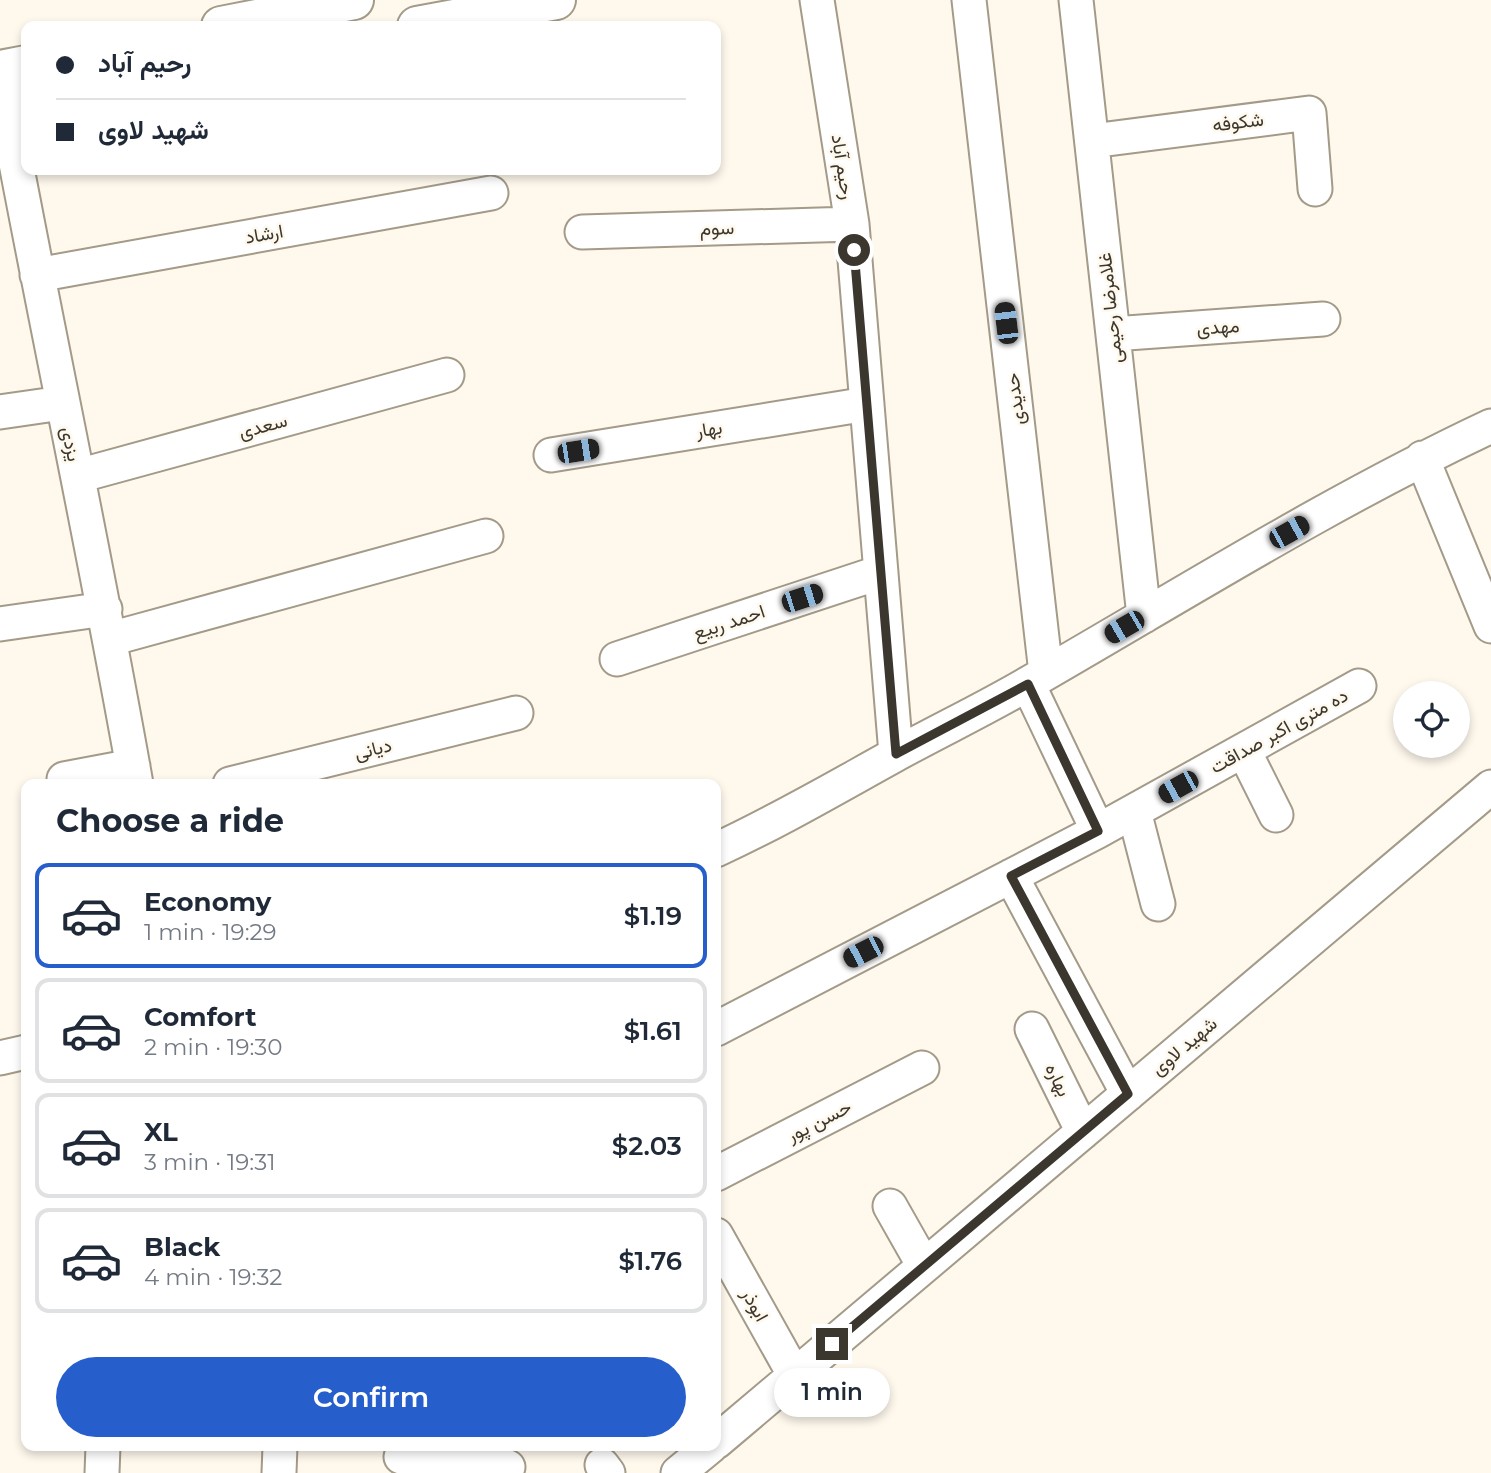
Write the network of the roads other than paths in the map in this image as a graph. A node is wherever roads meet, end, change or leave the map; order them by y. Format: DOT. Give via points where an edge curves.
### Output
graph roads {
  1 [pos="354,0"];
  2 [pos="556,0"];
  3 [pos="817,0"];
  4 [pos="970,0"];
  5 [pos="1076,0"];
  6 [pos="247,21"];
  7 [pos="444,21"];
  8 [pos="21,71"];
  9 [pos="6,90"];
  10 [pos="1092,141"];
  11 [pos="1315,189"];
  12 [pos="491,193"];
  13 [pos="852,224"];
  14 [pos="582,232"];
  15 [pos="37,275"];
  16 [pos="1323,319"];
  17 [pos="1113,334"];
  18 [pos="447,375"];
  19 [pos="62,403"];
  20 [pos="867,404"];
  21 [pos="0,412"];
  22 [pos="1491,426"];
  23 [pos="551,455"];
  24 [pos="1422,458"];
  25 [pos="78,476"];
  26 [pos="486,536"];
  27 [pos="881,572"];
  28 [pos="1144,616"];
  29 [pos="0,624"];
  30 [pos="108,624"];
  31 [pos="1491,626"];
  32 [pos="617,659"];
  33 [pos="1037,678"];
  34 [pos="1359,686"];
  35 [pos="516,713"];
  36 [pos="1244,751"];
  37 [pos="896,754"];
  38 [pos="134,775"];
  39 [pos="64,779"];
  40 [pos="250,779"];
  41 [pos="1491,787"];
  42 [pos="1134,811"];
  43 [pos="1276,815"];
  44 [pos="1098,831"];
  45 [pos="721,848"];
  46 [pos="1011,876"];
  47 [pos="1157,905"];
  48 [pos="721,1025"];
  49 [pos="1032,1029"];
  50 [pos="21,1053"];
  51 [pos="0,1058"];
  52 [pos="922,1068"];
  53 [pos="1128,1094"];
  54 [pos="1083,1132"];
  55 [pos="721,1171"];
  56 [pos="890,1206"];
  57 [pos="721,1244"];
  58 [pos="924,1266"];
  59 [pos="795,1376"];
  60 [pos="721,1435"];
  61 [pos="103,1451"];
  62 [pos="280,1451"];
  63 [pos="401,1458"];
  64 [pos="508,1467"];
  65 [pos="102,1473"];
  66 [pos="279,1473"];
  1 -- 6 [label="main road"];
  2 -- 7 [label="main road"];
  3 -- 13 [label="street, رحیم آباد"];
  4 -- 33 [label="street, حدیدی"];
  5 -- 10 [label="street, غلامرضا رحیمی"];
  8 -- 9 [label="main road"];
  9 -- 15 [label="street, یزدی"];
  10 -- 11 [label="street, شکوفه" via="1310,113"];
  10 -- 17 [label="street, غلامرضا رحیمی"];
  12 -- 15 [label="street, ارشاد"];
  13 -- 14 [label="street, سوم"];
  13 -- 20 [label="street, رحیم آباد"];
  15 -- 19 [label="street, یزدی"];
  16 -- 17 [label="street, مهدی"];
  17 -- 28 [label="street, غلامرضا رحیمی"];
  18 -- 25 [label="street, سعدی"];
  19 -- 21 [label="street"];
  19 -- 25 [label="street, یزدی"];
  20 -- 23 [label="street, بهار"];
  20 -- 27 [label="street, رحیم آباد"];
  22 -- 24 [label="street"];
  24 -- 28 [label="street"];
  24 -- 31 [label="street"];
  25 -- 30 [label="street, یزدی"];
  26 -- 30 [label="street"];
  27 -- 32 [label="street, احمد ربیع"];
  27 -- 37 [label="street, رحیم آباد"];
  28 -- 33 [label="street"];
  29 -- 30 [label="street"];
  30 -- 38 [label="street, یزدی"];
  33 -- 37 [label="street"];
  33 -- 44 [label="street, حدیدی"];
  34 -- 36 [label="street, ده متری اکبر صداقت"];
  35 -- 40 [label="street, دیانی"];
  36 -- 42 [label="street, ده متری اکبر صداقت"];
  36 -- 43 [label="street"];
  37 -- 45 [label="street"];
  38 -- 39 [label="street"];
  41 -- 53 [label="street, شهید لاوی"];
  42 -- 44 [label="street, ده متری اکبر صداقت"];
  42 -- 47 [label="street"];
  44 -- 46 [label="street, ده متری اکبر صداقت"];
  46 -- 48 [label="street, ده متری اکبر صداقت"];
  46 -- 53 [label="street"];
  49 -- 54 [label="street, بهاره"];
  50 -- 51 [label="street"];
  52 -- 55 [label="street, حسن پور"];
  53 -- 54 [label="street, شهید لاوی"];
  54 -- 58 [label="street, شهید لاوی"];
  56 -- 58 [label="street"];
  57 -- 59 [label="street, ابوذر"];
  58 -- 59 [label="street, شهید لاوی"];
  59 -- 60 [label="street, شهید لاوی"];
  61 -- 65 [label="street"];
  62 -- 66 [label="street"];
  63 -- 64 [label="street"];
}
